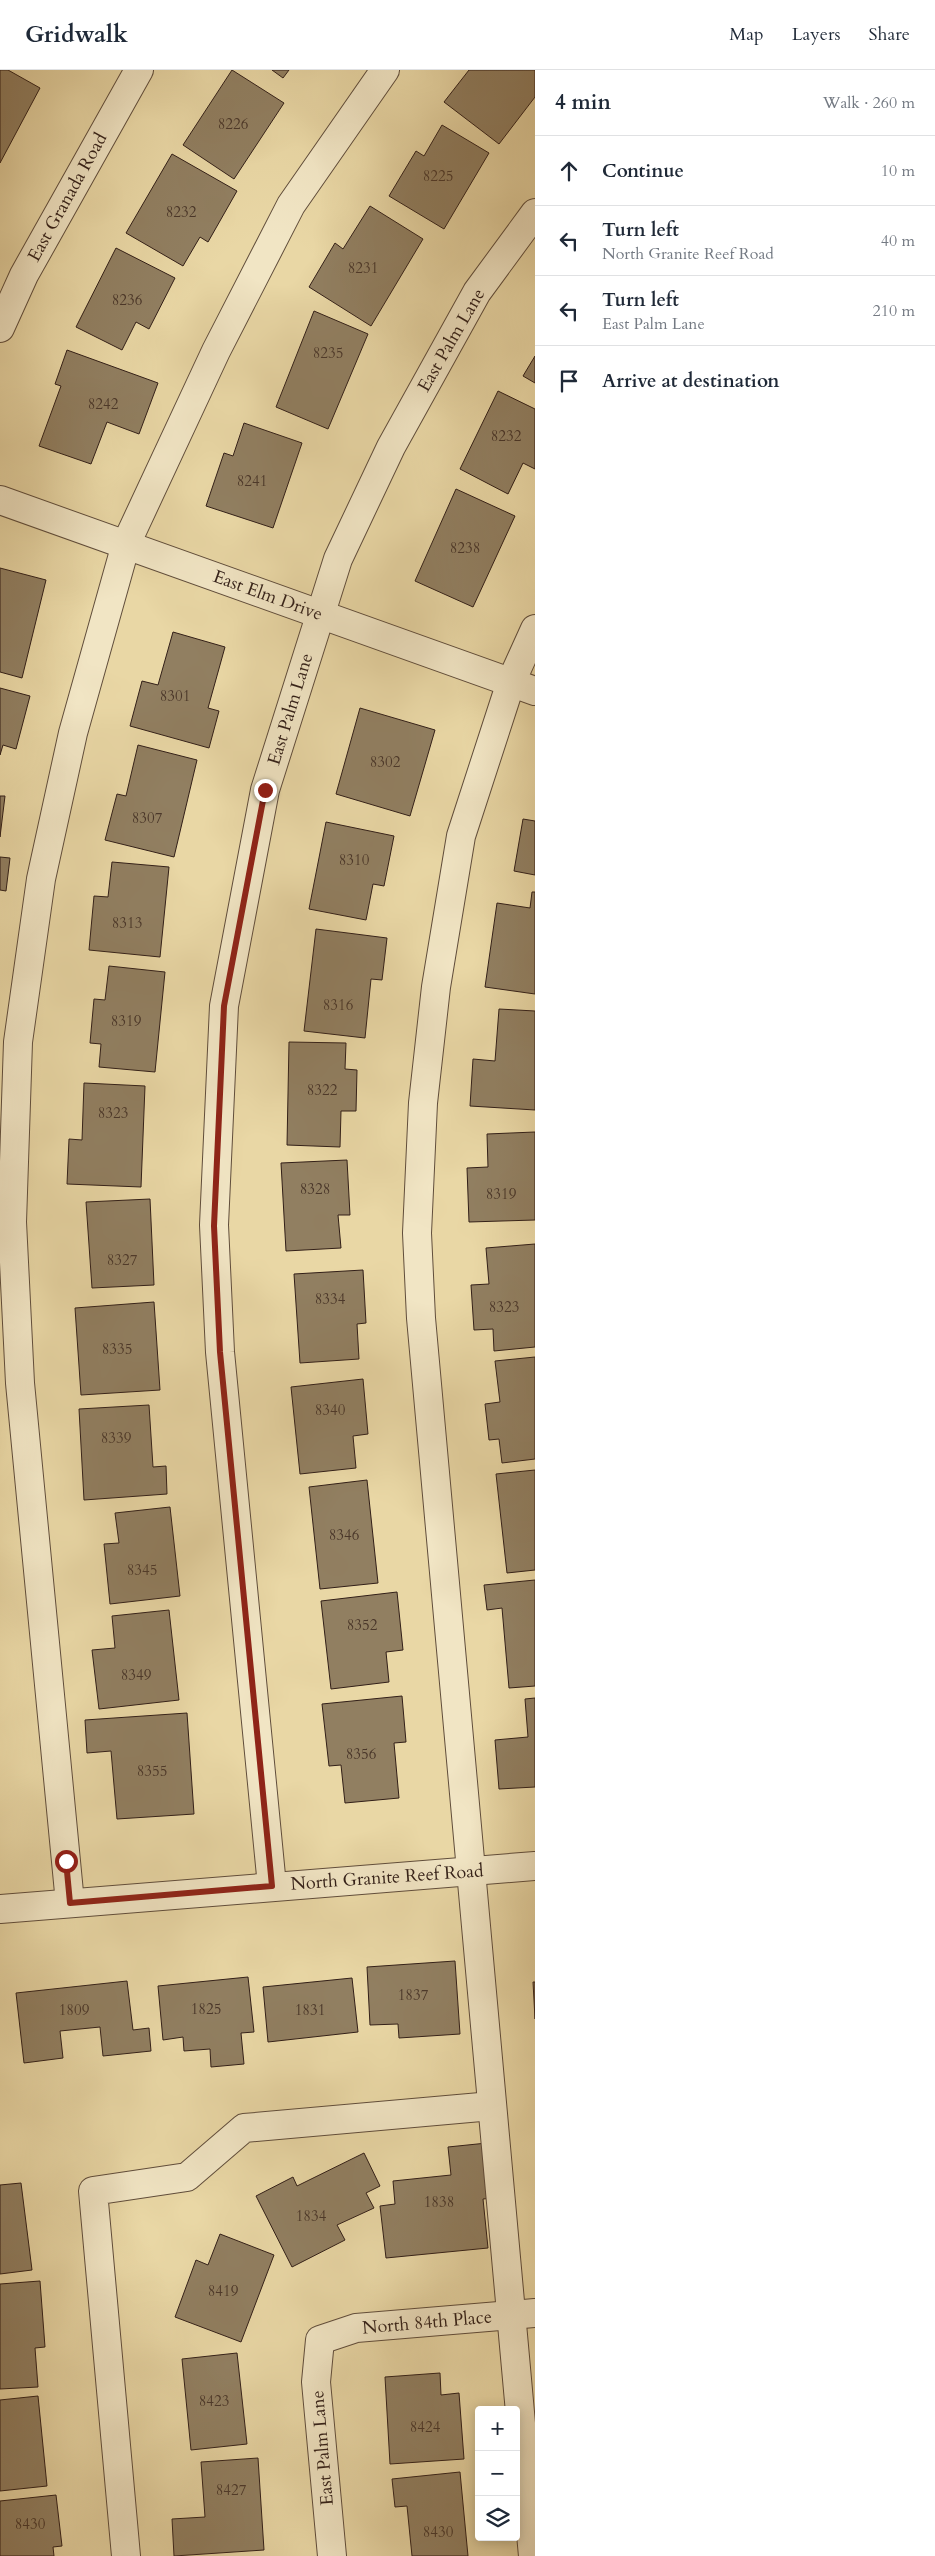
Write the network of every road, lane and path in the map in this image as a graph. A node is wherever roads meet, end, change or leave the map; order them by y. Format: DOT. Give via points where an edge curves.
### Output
graph roads {
  1 [pos="385,70"];
  2 [pos="128,74"];
  3 [pos="535,213"];
  4 [pos="0,328"];
  5 [pos="0,500"];
  6 [pos="126,544"];
  7 [pos="320,613"];
  8 [pos="535,629"];
  9 [pos="523,686"];
  10 [pos="535,1866"];
  11 [pos="471,1870"];
  12 [pos="272,1886"];
  13 [pos="70,1903"];
  14 [pos="0,1908"];
  15 [pos="492,2106"];
  16 [pos="523,2314"];
  17 [pos="320,2340"];
  18 [pos="126,2556"];
  19 [pos="332,2556"];
  20 [pos="532,2556"];
  1 -- 6 [label="street" via="291,205 216,351"];
  2 -- 4 [label="street, East Granada Road"];
  3 -- 7 [label="street, East Palm Lane" via="476,292 391,447 338,559"];
  5 -- 6 [label="street, East Elm Drive"];
  6 -- 7 [label="street, East Elm Drive"];
  6 -- 13 [label="street" via="73,733 41,879 18,1042 12,1222 20,1383"];
  7 -- 9 [label="street, East Elm Drive"];
  7 -- 12 [label="street, East Palm Lane" via="265,790 224,1006 214,1226 220,1352"];
  8 -- 9 [label="street"];
  9 -- 11 [label="street" via="461,836 436,987 423,1102 417,1233 421,1318"];
  10 -- 11 [label="street, North Granite Reef Road"];
  11 -- 12 [label="street, North Granite Reef Road"];
  11 -- 15 [label="street"];
  12 -- 13 [label="street, North Granite Reef Road"];
  13 -- 14 [label="street, North Granite Reef Road"];
  15 -- 16 [label="street"];
  15 -- 18 [label="street" via="244,2128 187,2177 93,2191"];
  16 -- 17 [label="street, North 84th Place" via="356,2328"];
  16 -- 20 [label="street"];
  17 -- 19 [label="street, East Palm Lane" via="316,2382"];
}
